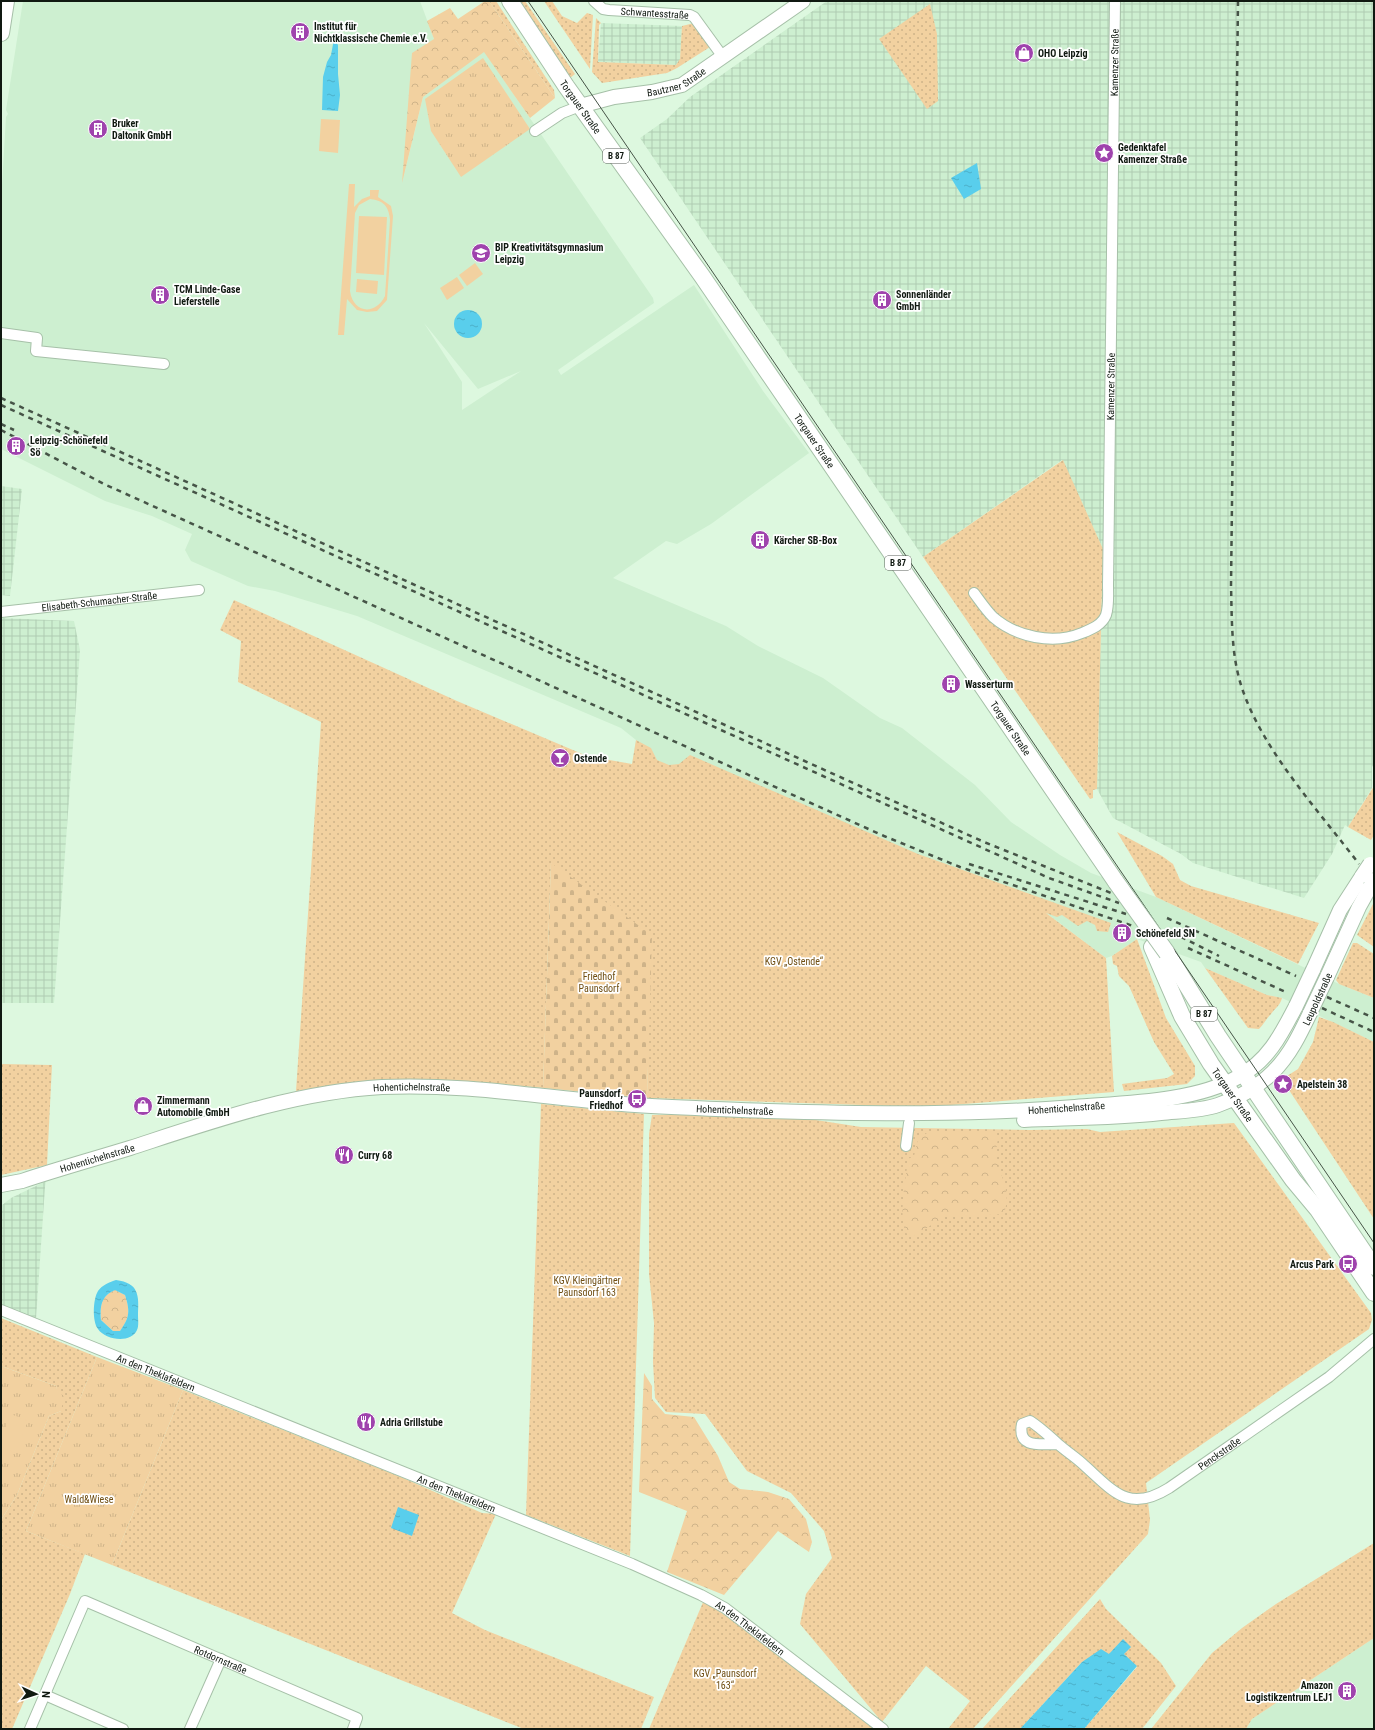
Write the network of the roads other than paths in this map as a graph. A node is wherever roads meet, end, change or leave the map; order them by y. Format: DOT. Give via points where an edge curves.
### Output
graph roads {
  1 [pos="6,1"];
  2 [pos="510,1"];
  3 [pos="594,1"];
  4 [pos="804,1"];
  5 [pos="1115,1"];
  6 [pos="1,33"];
  7 [pos="723,57"];
  8 [pos="580,106"];
  9 [pos="535,131"];
  10 [pos="1,333"];
  11 [pos="164,364"];
  12 [pos="199,590"];
  13 [pos="974,593"];
  14 [pos="1,612"];
  15 [pos="1370,873"];
  16 [pos="1160,950"];
  17 [pos="1243,1075"];
  18 [pos="1225,1084"];
  19 [pos="1252,1088"];
  20 [pos="1235,1098"];
  21 [pos="813,1113"];
  22 [pos="908,1124"];
  23 [pos="906,1146"];
  24 [pos="22,1181"];
  25 [pos="1,1185"];
  26 [pos="1,1194"];
  27 [pos="1374,1267"];
  28 [pos="1374,1293"];
  29 [pos="1,1310"];
  30 [pos="1374,1339"];
  31 [pos="1058,1444"];
  32 [pos="221,1659"];
  33 [pos="45,1695"];
  34 [pos="30,1729"];
  35 [pos="123,1729"];
  36 [pos="190,1729"];
  37 [pos="353,1729"];
  38 [pos="883,1729"];
  1 -- 6 [label="main road"];
  2 -- 8 [label="main road, Torgauer Straße / B 87"];
  3 -- 7 [label="street, Schwantesstraße" via="603,9 694,17"];
  4 -- 7 [label="main road, Bautzner Straße"];
  5 -- 13 [label="street, Kamenzer Straße" via="1106,616 1099,625 1076,636 1030,636 1012,630 993,617"];
  7 -- 8 [label="main road, Bautzner Straße" via="675,87 614,97"];
  8 -- 9 [label="street, Bautzner Straße" via="562,113"];
  8 -- 16 [label="main road, Torgauer Straße / B 87, bridge" via="702,276"];
  10 -- 11 [label="street" via="37,338 36,351"];
  12 -- 14 [label="street, Elisabeth-Schumacher-Straße"];
  15 -- 17 [label="main road, Leupoldstraße, bridge" via="1340,910 1281,1036 1269,1052"];
  15 -- 19 [label="main road, Leupoldstraße, bridge" via="1328,976 1286,1058"];
  16 -- 17 [label="main road, Torgauer Straße / B 87"];
  16 -- 18 [label="main road, Torgauer Straße / B 87" via="1182,1016"];
  17 -- 18 [label="main road, Hohentichelnstraße"];
  17 -- 19 [label="main road, Torgauer Straße / B 87"];
  18 -- 20 [label="main road, Torgauer Straße / B 87"];
  18 -- 21 [label="main road, Hohentichelnstraße" via="1194,1093 1162,1098 1053,1109 932,1114"];
  19 -- 20 [label="main road, Leupoldstraße"];
  19 -- 27 [label="main road, Torgauer Straße / B 87"];
  20 -- 22 [label="main road, Hohentichelnstraße" via="1211,1107 1134,1116"];
  20 -- 28 [label="main road, Torgauer Straße / B 87" via="1293,1180 1318,1210"];
  21 -- 22 [label="main road, Hohentichelnstraße" via="840,1120"];
  21 -- 24 [label="main road, Hohentichelnstraße" via="637,1105 473,1089 384,1087 311,1096 245,1111"];
  22 -- 23 [label="street"];
  24 -- 25 [label="main road, Hohentichelnstraße"];
  24 -- 26 [label="main road, Hohentichelnstraße"];
  29 -- 38 [label="street, An den Theklafeldern" via="632,1564 701,1595 725,1608"];
  30 -- 31 [label="street, Penckstraße" via="1314,1388 1170,1488 1148,1498 1116,1494"];
  32 -- 33 [label="street, Rotdornstraße" via="85,1601"];
  32 -- 36 [label="street"];
  32 -- 37 [label="street, Rotdornstraße" via="357,1718"];
  33 -- 34 [label="street"];
  33 -- 35 [label="street"];
}
